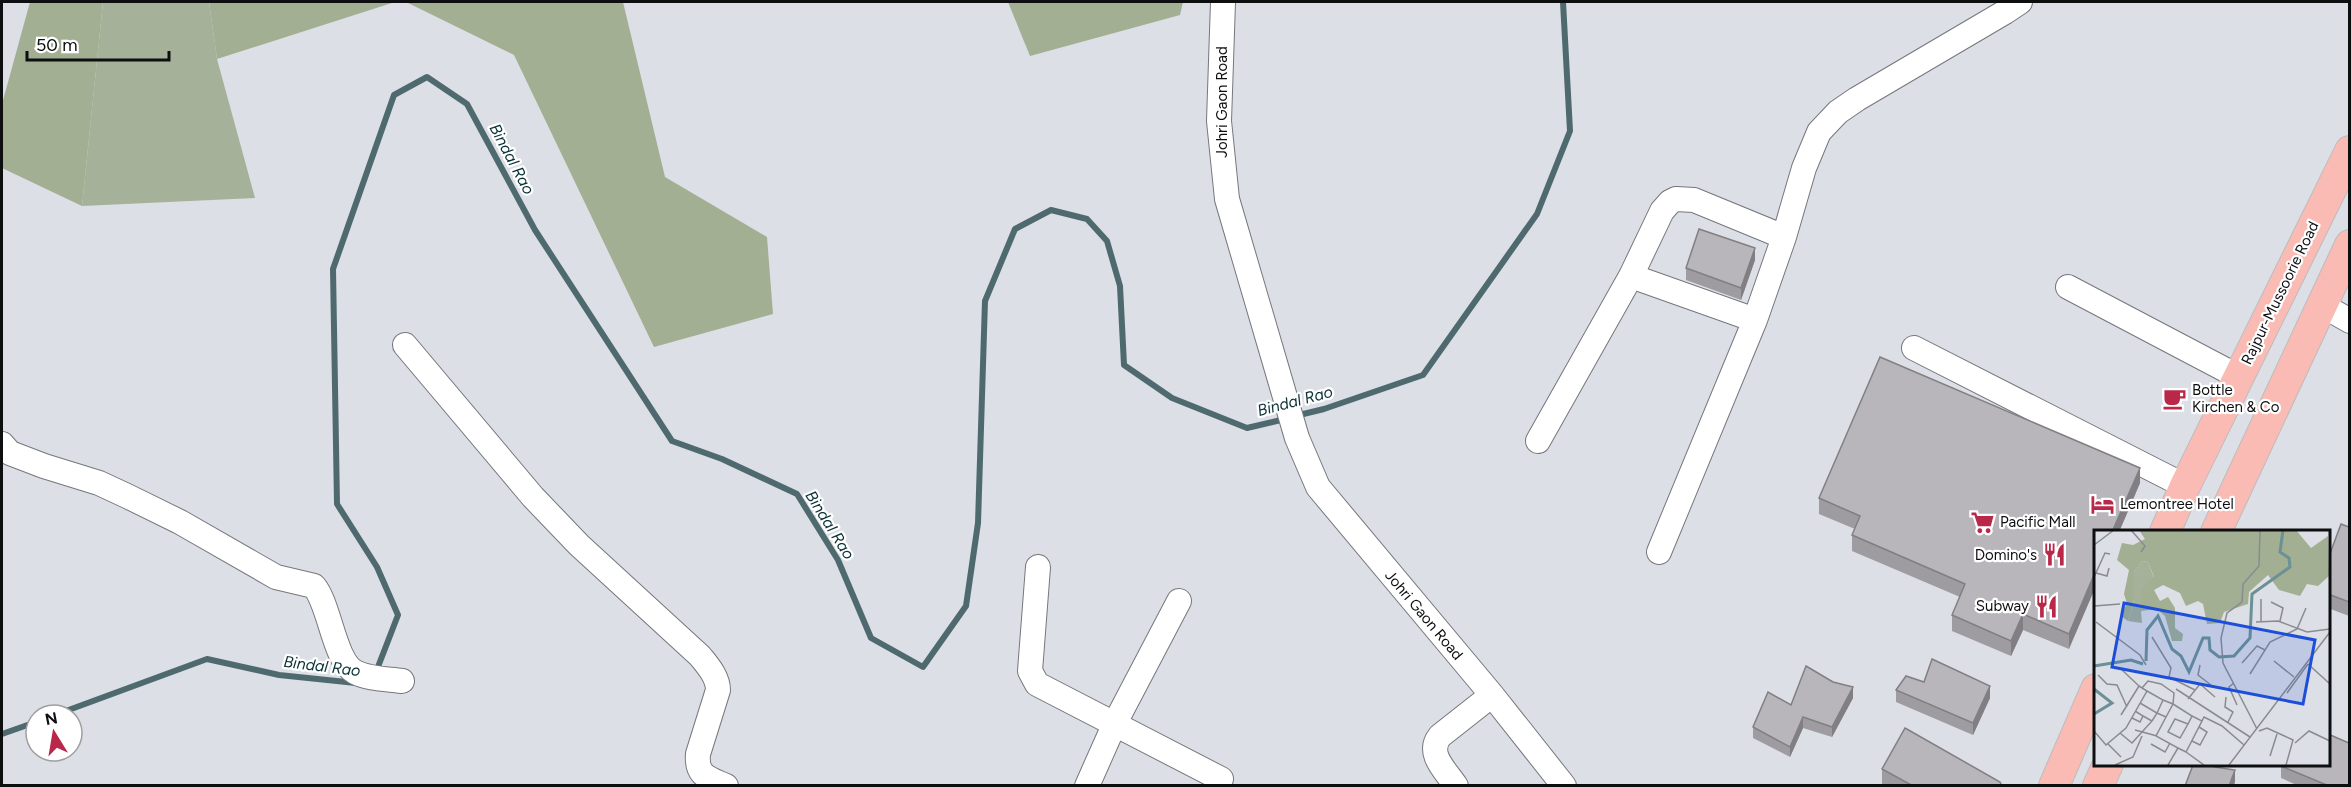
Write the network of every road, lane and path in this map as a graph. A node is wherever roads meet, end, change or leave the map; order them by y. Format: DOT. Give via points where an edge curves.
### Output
graph roads {
  1 [pos="1223,2"];
  2 [pos="2019,2"];
  3 [pos="2349,151"];
  4 [pos="1784,237"];
  5 [pos="2349,245"];
  6 [pos="1630,276"];
  7 [pos="2068,287"];
  8 [pos="2322,305"];
  9 [pos="1755,320"];
  10 [pos="2349,321"];
  11 [pos="405,345"];
  12 [pos="1914,348"];
  13 [pos="2239,377"];
  14 [pos="1538,441"];
  15 [pos="2,444"];
  16 [pos="2185,486"];
  17 [pos="2166,530"];
  18 [pos="2217,530"];
  19 [pos="1659,552"];
  20 [pos="1038,567"];
  21 [pos="1179,601"];
  22 [pos="402,681"];
  23 [pos="2094,694"];
  24 [pos="1492,695"];
  25 [pos="1115,723"];
  26 [pos="2108,766"];
  27 [pos="1221,779"];
  28 [pos="726,786"];
  29 [pos="1087,786"];
  30 [pos="1456,786"];
  31 [pos="1564,786"];
  32 [pos="2054,786"];
  33 [pos="2098,786"];
  1 -- 24 [label="street, Johri Gaon Road" via="1219,121 1224,183 1297,438 1318,487"];
  2 -- 4 [label="street" via="1838,112 1819,132"];
  3 -- 13 [label="main road, Rajpur-Mussoorie Road"];
  4 -- 6 [label="street" via="1694,200 1676,199 1662,211"];
  4 -- 9 [label="street"];
  5 -- 8 [label="main road"];
  6 -- 9 [label="street"];
  6 -- 14 [label="street"];
  7 -- 13 [label="street"];
  8 -- 10 [label="street"];
  8 -- 18 [label="main road"];
  9 -- 19 [label="street"];
  11 -- 28 [label="street" via="533,497 709,667 718,690 697,764 706,776"];
  12 -- 16 [label="street"];
  13 -- 16 [label="main road, Rajpur-Mussoorie Road"];
  15 -- 22 [label="street" via="10,453 127,496 276,576 314,586 351,670"];
  16 -- 17 [label="main road, Rajpur-Mussoorie Road"];
  20 -- 25 [label="street" via="1032,677 1047,690"];
  21 -- 25 [label="street"];
  23 -- 32 [label="main road"];
  24 -- 30 [label="street" via="1433,746"];
  24 -- 31 [label="street, Johri Gaon Road"];
  25 -- 27 [label="street"];
  25 -- 29 [label="street"];
  26 -- 33 [label="main road"];
}
